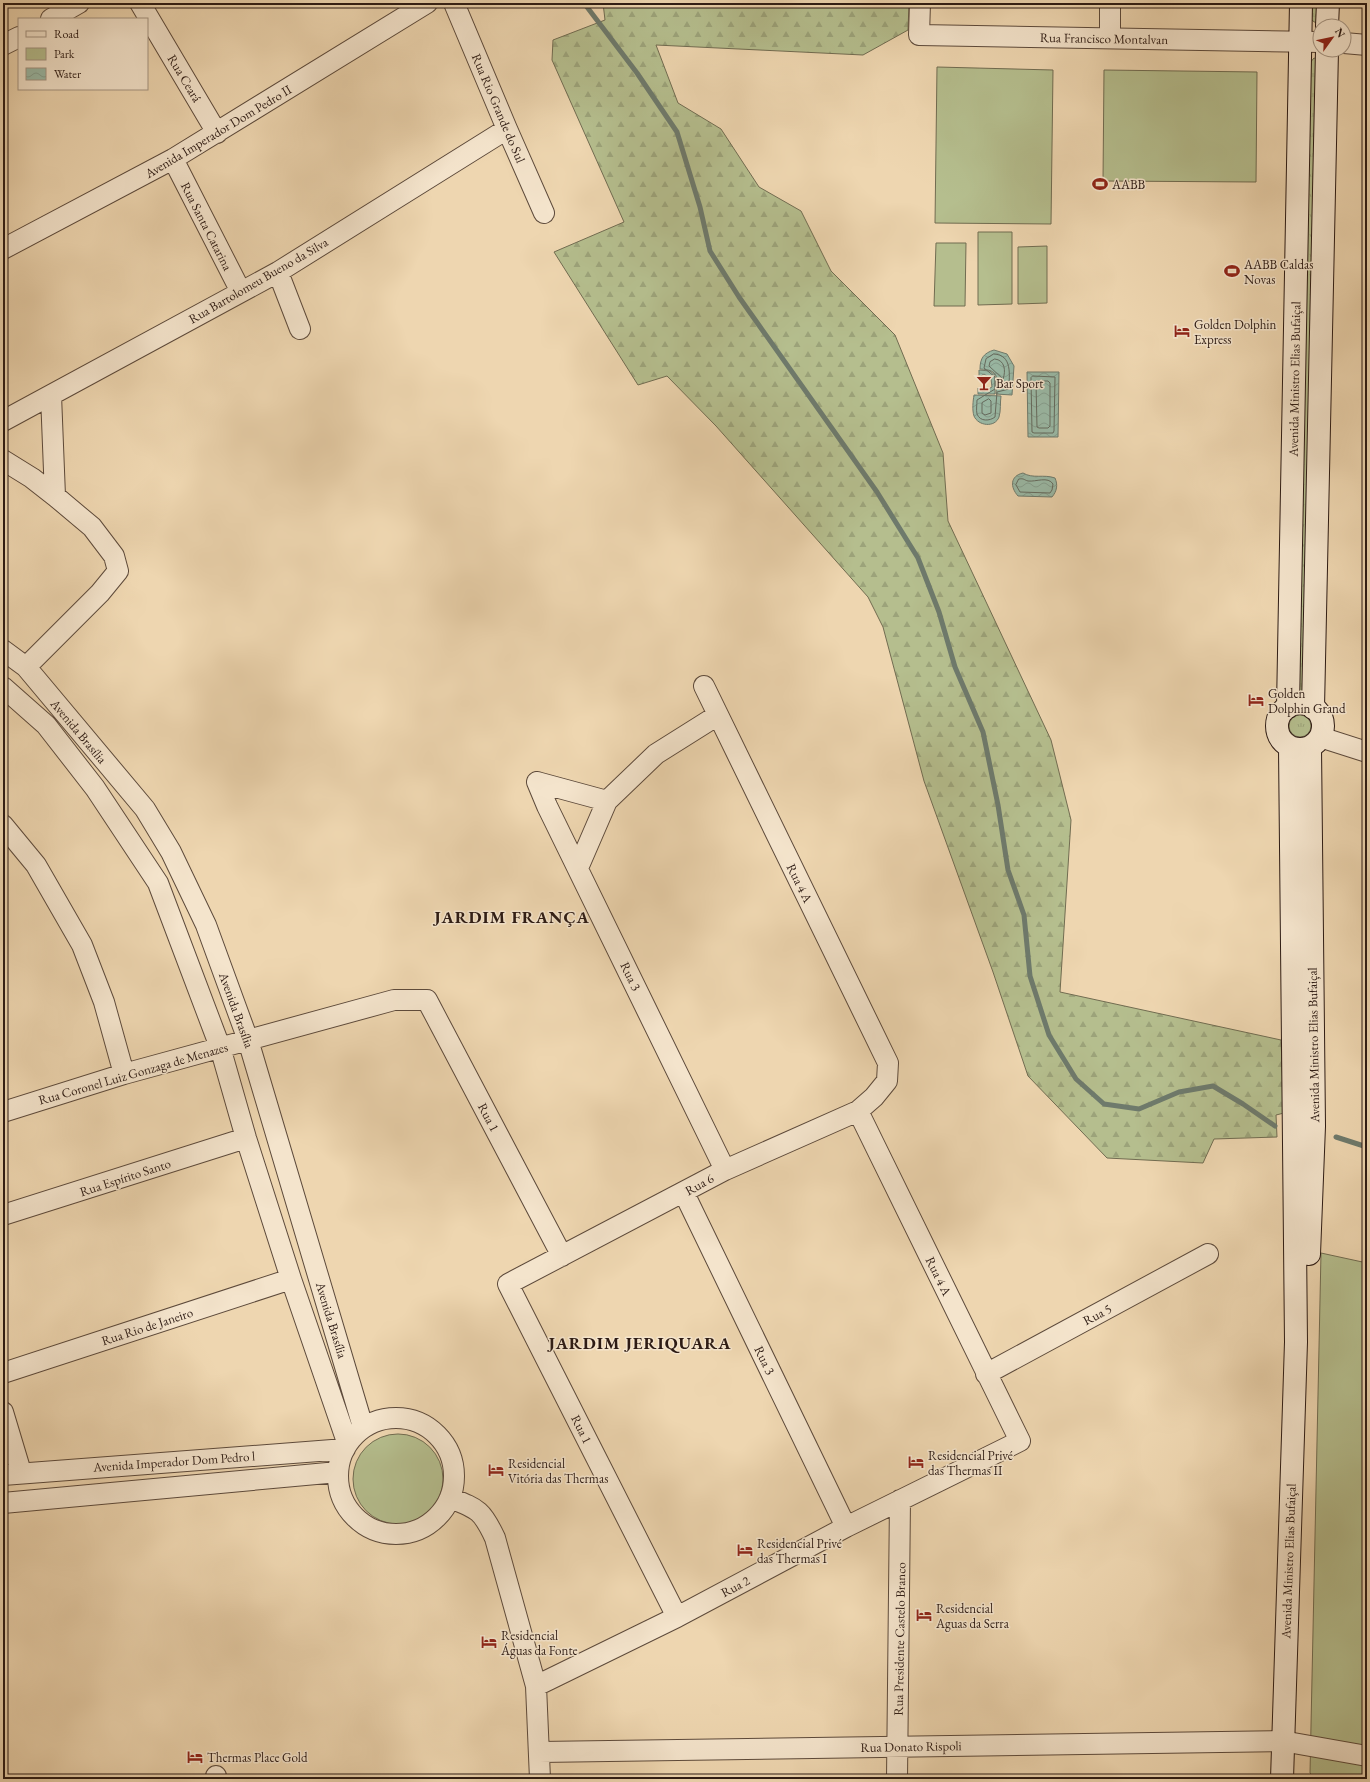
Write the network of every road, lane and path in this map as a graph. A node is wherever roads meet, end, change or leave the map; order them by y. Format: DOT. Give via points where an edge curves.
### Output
graph roads {
  1 [pos="79,3"];
  2 [pos="140,3"];
  3 [pos="426,3"];
  4 [pos="454,3"];
  5 [pos="920,3"];
  6 [pos="1110,3"];
  7 [pos="1301,3"];
  8 [pos="1328,3"];
  9 [pos="53,18"];
  10 [pos="1327,18"];
  11 [pos="18,38"];
  12 [pos="1110,38"];
  13 [pos="1310,42"];
  14 [pos="1352,44"];
  15 [pos="1367,45"];
  16 [pos="3,46"];
  17 [pos="1327,58"];
  18 [pos="506,129"];
  19 [pos="217,133"];
  20 [pos="173,160"];
  21 [pos="544,213"];
  22 [pos="3,249"];
  23 [pos="278,272"];
  24 [pos="241,292"];
  25 [pos="300,329"];
  26 [pos="51,395"];
  27 [pos="3,421"];
  28 [pos="3,460"];
  29 [pos="55,496"];
  30 [pos="3,650"];
  31 [pos="26,667"];
  32 [pos="704,686"];
  33 [pos="3,687"];
  34 [pos="1288,707"];
  35 [pos="1312,708"];
  36 [pos="718,715"];
  37 [pos="1306,744"];
  38 [pos="1367,752"];
  39 [pos="607,801"];
  40 [pos="3,825"];
  41 [pos="578,868"];
  42 [pos="427,1000"];
  43 [pos="248,1040"];
  44 [pos="220,1047"];
  45 [pos="124,1074"];
  46 [pos="887,1081"];
  47 [pos="858,1111"];
  48 [pos="3,1112"];
  49 [pos="246,1138"];
  50 [pos="725,1170"];
  51 [pos="684,1193"];
  52 [pos="3,1215"];
  53 [pos="1208,1254"];
  54 [pos="562,1256"];
  55 [pos="291,1279"];
  56 [pos="508,1284"];
  57 [pos="3,1373"];
  58 [pos="986,1374"];
  59 [pos="3,1412"];
  60 [pos="363,1427"];
  61 [pos="1020,1441"];
  62 [pos="346,1446"];
  63 [pos="338,1472"];
  64 [pos="12,1473"];
  65 [pos="450,1498"];
  66 [pos="900,1500"];
  67 [pos="3,1503"];
  68 [pos="846,1527"];
  69 [pos="677,1617"];
  70 [pos="536,1686"];
  71 [pos="1282,1741"];
  72 [pos="898,1746"];
  73 [pos="540,1752"];
  74 [pos="1367,1756"];
  75 [pos="540,1779"];
  76 [pos="897,1779"];
  77 [pos="1282,1779"];
  1 -- 9 [label="street"];
  2 -- 19 [label="street, Rua Ceará"];
  3 -- 19 [label="street, Avenida Imperador Dom Pedro II"];
  4 -- 18 [label="street, Rua Rio Grande do Sul"];
  5 -- 12 [label="street, Rua Francisco Montalvan" via="919,35"];
  6 -- 12 [label="street"];
  7 -- 13 [label="main road, Avenida Ministro Elias Bufaiçal"];
  8 -- 10 [label="main road"];
  11 -- 16 [label="street"];
  12 -- 13 [label="street, Rua Francisco Montalvan"];
  13 -- 34 [label="main road, Avenida Ministro Elias Bufaiçal"];
  14 -- 15 [label="street"];
  17 -- 35 [label="main road, Avenida Ministro Elias Bufaiçal"];
  18 -- 21 [label="street, Rua Rio Grande do Sul"];
  18 -- 23 [label="street, Rua Bartolomeu Bueno da Silva"];
  19 -- 20 [label="street, Avenida Imperador Dom Pedro II"];
  20 -- 22 [label="street, Avenida Imperador Dom Pedro II"];
  20 -- 24 [label="street, Rua Santa Catarina"];
  23 -- 24 [label="street, Rua Bartolomeu Bueno da Silva"];
  23 -- 25 [label="street"];
  24 -- 26 [label="street, Rua Bartolomeu Bueno da Silva"];
  26 -- 27 [label="street, Rua Bartolomeu Bueno da Silva"];
  26 -- 29 [label="street"];
  28 -- 29 [label="street"];
  29 -- 31 [label="street" via="92,527 114,556 118,571 100,593"];
  30 -- 31 [label="street, Avenida Brasília"];
  31 -- 43 [label="street, Avenida Brasília" via="145,809 171,852 206,925"];
  32 -- 36 [label="street, Rua 4 A"];
  33 -- 44 [label="street, Avenida Brasília" via="46,725 90,781 158,883"];
  34 -- 35 [label="main road" via="1300,704"];
  34 -- 37 [label="main road" via="1283,711 1277,724 1280,738"];
  35 -- 37 [label="main road" via="1321,718 1322,731"];
  36 -- 39 [label="street" via="656,754"];
  36 -- 46 [label="street, Rua 4 A" via="888,1063"];
  37 -- 38 [label="street"];
  37 -- 71 [label="main road, Avenida Ministro Elias Bufaiçal" via="1314,1126 1309,1264 1296,1342"];
  39 -- 41 [label="street"];
  39 -- 41 [label="street, Rua 3" via="537,782"];
  40 -- 45 [label="street" via="36,865 82,945 104,1002"];
  41 -- 50 [label="street, Rua 3"];
  42 -- 43 [label="street, Rua Coronel Luiz Gonzaga de Menazes" via="394,1000"];
  42 -- 54 [label="street, Rua 1"];
  43 -- 44 [label="street, Rua Coronel Luiz Gonzaga de Menazes"];
  43 -- 60 [label="street, Avenida Brasília"];
  44 -- 45 [label="street, Rua Coronel Luiz Gonzaga de Menazes"];
  44 -- 49 [label="street, Avenida Brasília"];
  45 -- 48 [label="street, Rua Coronel Luiz Gonzaga de Menazes"];
  46 -- 47 [label="street, Rua 6"];
  47 -- 50 [label="street, Rua 6"];
  47 -- 58 [label="street, Rua 4 A"];
  49 -- 52 [label="street, Rua Espírito Santo"];
  49 -- 55 [label="street, Avenida Brasília"];
  50 -- 51 [label="street, Rua 6"];
  51 -- 54 [label="street, Rua 6"];
  51 -- 68 [label="street, Rua 3"];
  53 -- 58 [label="street, Rua 5"];
  54 -- 56 [label="street, Rua 6"];
  55 -- 57 [label="street, Rua Rio de Janeiro"];
  55 -- 62 [label="street, Avenida Brasília"];
  56 -- 69 [label="street, Rua 1"];
  58 -- 61 [label="street, Rua 4 A"];
  59 -- 64 [label="street"];
  60 -- 62 [label="street"];
  60 -- 65 [label="street" via="380,1419 399,1417 417,1421 433,1430 445,1444 452,1461 454,1480"];
  61 -- 66 [label="street, Rua 2"];
  62 -- 63 [label="street"];
  62 -- 64 [label="street, Avenida Imperador Dom Pedro l"];
  63 -- 65 [label="street" via="340,1490 347,1507 359,1520 374,1530 392,1534 411,1533 427,1525 441,1513"];
  63 -- 67 [label="street, Avenida Imperador Dom Pedro l"];
  65 -- 70 [label="street" via="476,1508 495,1538"];
  66 -- 68 [label="street, Rua 2"];
  66 -- 72 [label="street, Rua Presidente Castelo Branco"];
  68 -- 69 [label="street, Rua 2"];
  69 -- 70 [label="street, Rua 2"];
  70 -- 73 [label="street"];
  71 -- 72 [label="street, Rua Donato Rispoli"];
  71 -- 74 [label="street, Rua Donato Rispoli"];
  71 -- 77 [label="main road, Avenida Ministro Elias Bufaiçal"];
  72 -- 73 [label="street, Rua Donato Rispoli"];
  72 -- 76 [label="street, Rua Presidente Castelo Branco"];
  73 -- 75 [label="street"];
}
